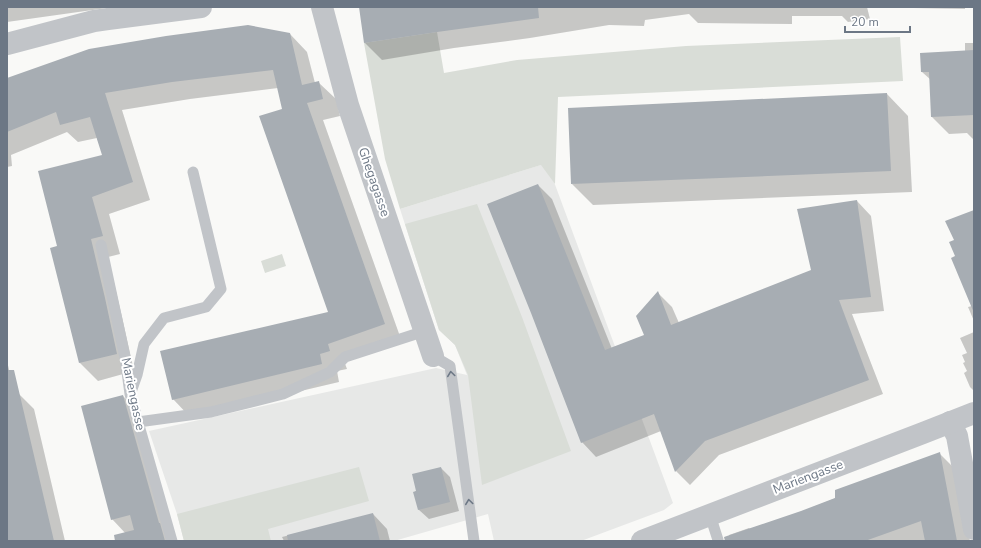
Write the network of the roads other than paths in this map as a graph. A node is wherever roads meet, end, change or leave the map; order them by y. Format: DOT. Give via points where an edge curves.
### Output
graph roads {
  1 [pos="201,7"];
  2 [pos="322,7"];
  3 [pos="7,44"];
  4 [pos="193,172"];
  5 [pos="101,245"];
  6 [pos="424,331"];
  7 [pos="433,356"];
  8 [pos="130,394"];
  9 [pos="974,413"];
  10 [pos="138,422"];
  11 [pos="950,422"];
  12 [pos="710,514"];
  13 [pos="974,529"];
  14 [pos="718,540"];
  15 [pos="172,541"];
  16 [pos="474,541"];
  17 [pos="642,541"];
  1 -- 3 [label="street" via="108,18"];
  2 -- 6 [label="street, Ghegagasse" via="348,105"];
  4 -- 8 [label="lane" via="221,289 206,308 164,318 144,344"];
  5 -- 8 [label="lane, Mariengasse" via="125,357"];
  6 -- 7 [label="street, Ghegagasse"];
  6 -- 10 [label="lane" via="344,357 330,372 283,394 212,412"];
  16 -- 7 [label="lane, one-way" via="450,366"];
  8 -- 10 [label="lane, Mariengasse"];
  9 -- 11 [label="street, Mariengasse"];
  10 -- 15 [label="lane, Mariengasse"];
  11 -- 12 [label="street, Mariengasse"];
  11 -- 13 [label="street" via="957,436"];
  12 -- 14 [label="lane"];
  12 -- 17 [label="street, Mariengasse"];
}
